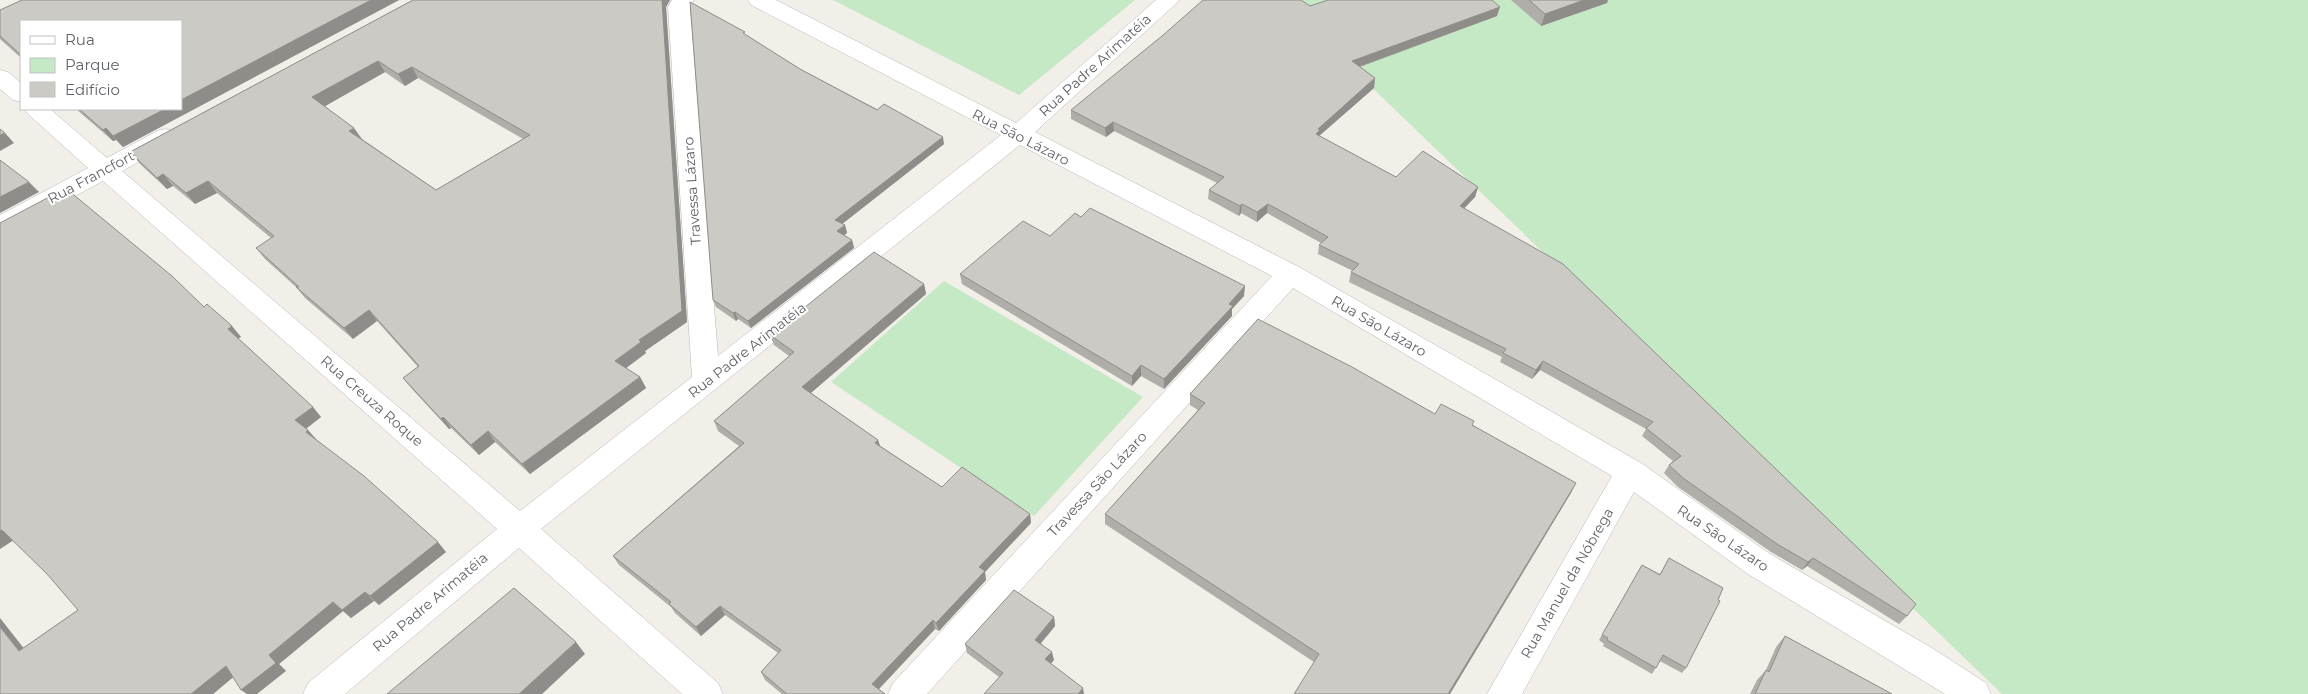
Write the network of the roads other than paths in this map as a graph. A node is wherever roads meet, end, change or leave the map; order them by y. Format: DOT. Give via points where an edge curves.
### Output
graph roads {
  1 [pos="682,0"];
  2 [pos="759,0"];
  3 [pos="1169,0"];
  4 [pos="0,77"];
  5 [pos="20,94"];
  6 [pos="37,110"];
  7 [pos="184,127"];
  8 [pos="1017,135"];
  9 [pos="105,169"];
  10 [pos="0,226"];
  11 [pos="1290,274"];
  12 [pos="706,382"];
  13 [pos="1630,472"];
  14 [pos="519,529"];
  15 [pos="320,694"];
  16 [pos="706,694"];
  17 [pos="905,694"];
  18 [pos="1504,694"];
  19 [pos="1974,694"];
  1 -- 12 [label="street, Travessa Lázaro" via="679,7"];
  2 -- 8 [label="street, Rua São Lázaro"];
  3 -- 8 [label="street, Rua Padre Arimatéia"];
  4 -- 5 [label="street"];
  6 -- 9 [label="street, Rua Creuza Roque"];
  7 -- 9 [label="street, Rua Francfort"];
  8 -- 11 [label="street, Rua São Lázaro"];
  8 -- 12 [label="street, Rua Padre Arimatéia"];
  9 -- 10 [label="street, Rua Francfort"];
  9 -- 14 [label="street, Rua Creuza Roque"];
  11 -- 13 [label="street, Rua São Lázaro"];
  11 -- 17 [label="street, Travessa São Lázaro"];
  12 -- 14 [label="street, Rua Padre Arimatéia"];
  13 -- 18 [label="street, Rua Manuel da Nóbrega"];
  13 -- 19 [label="street, Rua São Lázaro" via="1758,564 1920,658"];
  14 -- 15 [label="street, Rua Padre Arimatéia"];
  14 -- 16 [label="street, Rua Creuza Roque"];
}
